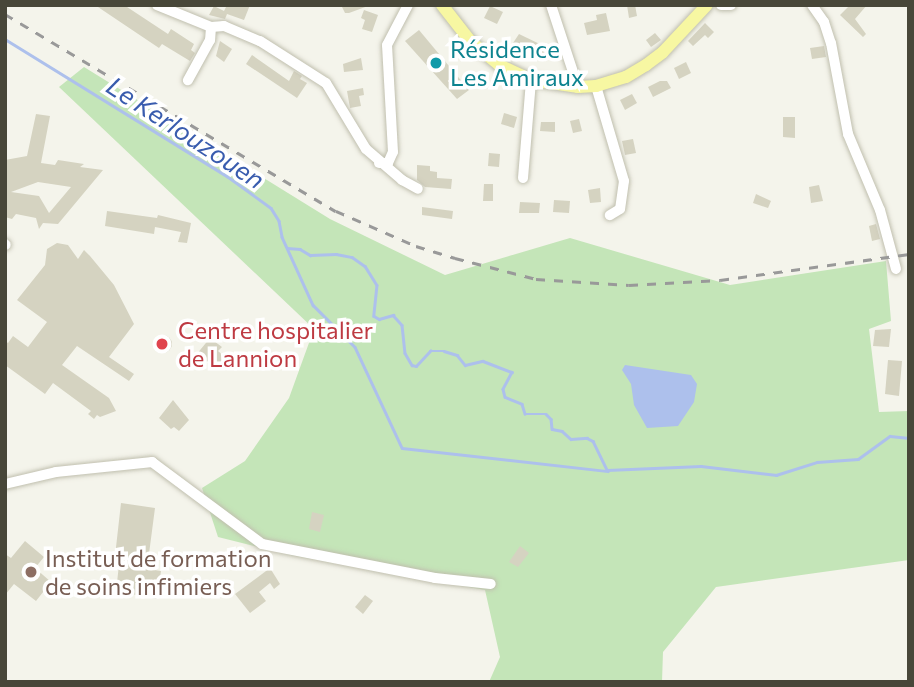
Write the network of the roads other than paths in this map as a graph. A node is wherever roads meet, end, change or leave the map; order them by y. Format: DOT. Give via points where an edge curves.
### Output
graph roads {
  1 [pos="157,5"];
  2 [pos="408,5"];
  3 [pos="442,5"];
  4 [pos="551,5"];
  5 [pos="707,5"];
  6 [pos="721,5"];
  7 [pos="731,5"];
  8 [pos="812,5"];
  9 [pos="211,27"];
  10 [pos="188,80"];
  11 [pos="531,80"];
  12 [pos="596,86"];
  13 [pos="578,87"];
  14 [pos="379,163"];
  15 [pos="523,178"];
  16 [pos="418,189"];
  17 [pos="610,215"];
  18 [pos="896,269"];
  19 [pos="5,484"];
  20 [pos="491,584"];
  1 -- 9 [label="street"];
  2 -- 14 [label="street" via="387,45 393,152 388,163"];
  3 -- 11 [label="main road" via="484,53"];
  4 -- 13 [label="street"];
  5 -- 12 [label="main road" via="646,65"];
  6 -- 7 [label="street"];
  8 -- 18 [label="street" via="831,43 848,134 880,210"];
  9 -- 10 [label="street" via="210,40"];
  9 -- 14 [label="street" via="224,26 260,41 326,83 346,120"];
  11 -- 13 [label="main road"];
  11 -- 15 [label="street"];
  12 -- 13 [label="main road"];
  12 -- 17 [label="street" via="624,181 620,209"];
  14 -- 16 [label="street"];
  19 -- 20 [label="street" via="56,472 152,463 262,544 435,578"];
}
